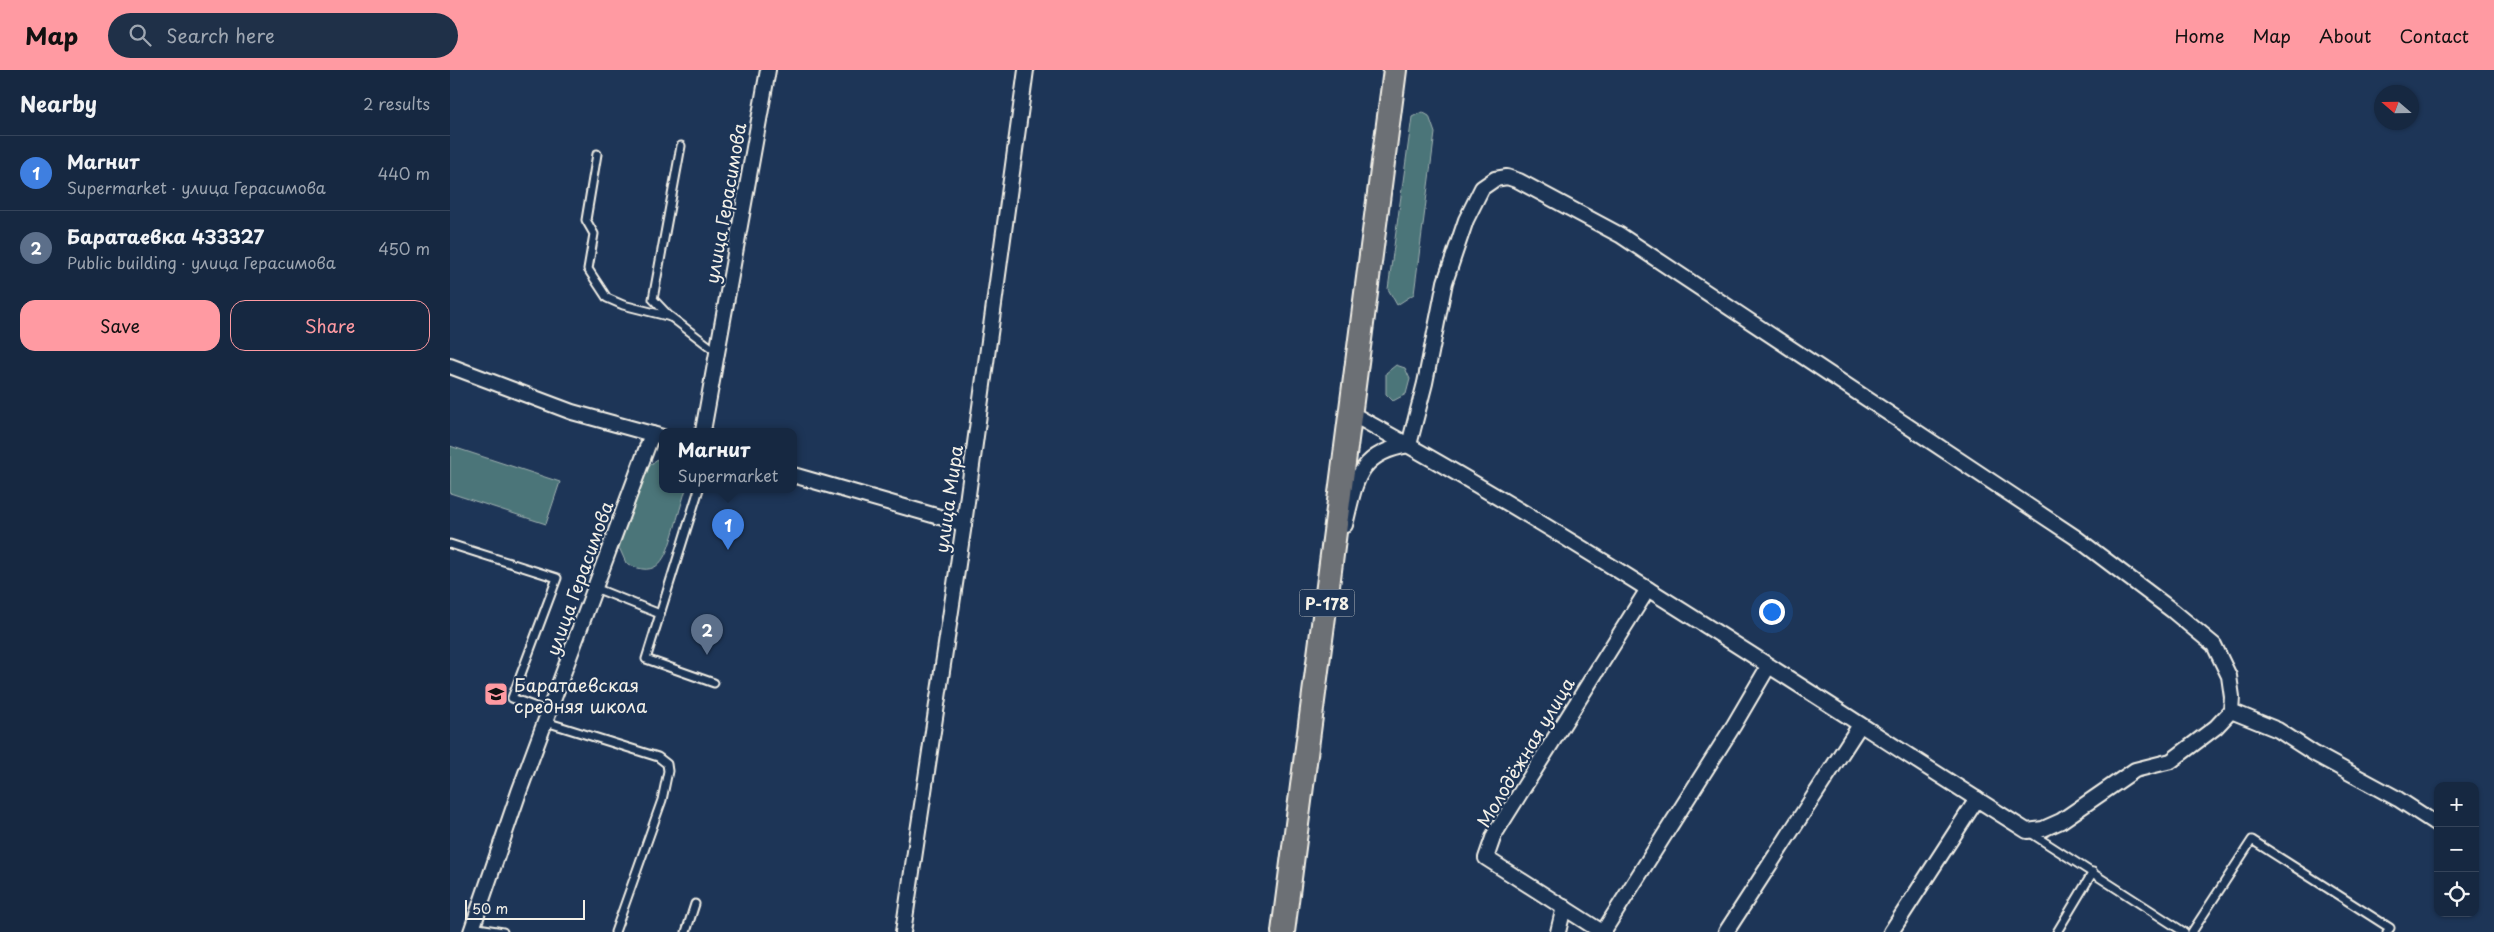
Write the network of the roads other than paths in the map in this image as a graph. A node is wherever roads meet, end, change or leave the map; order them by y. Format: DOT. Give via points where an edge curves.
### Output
graph roads {
  1 [pos="768,70"];
  2 [pos="1026,70"];
  3 [pos="1395,70"];
  4 [pos="681,146"];
  5 [pos="597,154"];
  6 [pos="671,317"];
  7 [pos="719,354"];
  8 [pos="450,366"];
  9 [pos="1352,414"];
  10 [pos="704,428"];
  11 [pos="657,435"];
  12 [pos="1409,445"];
  13 [pos="797,476"];
  14 [pos="698,493"];
  15 [pos="964,524"];
  16 [pos="450,544"];
  17 [pos="595,588"];
  18 [pos="1648,589"];
  19 [pos="1328,595"];
  20 [pos="660,614"];
  21 [pos="1768,667"];
  22 [pos="714,683"];
  23 [pos="2231,711"];
  24 [pos="547,717"];
  25 [pos="1860,725"];
  26 [pos="1977,799"];
  27 [pos="2434,822"];
  28 [pos="2027,831"];
  29 [pos="2093,872"];
  30 [pos="695,904"];
  31 [pos="1564,907"];
  32 [pos="472,930"];
  33 [pos="504,932"];
  34 [pos="615,932"];
  35 [pos="686,932"];
  36 [pos="903,932"];
  37 [pos="1283,932"];
  38 [pos="1558,932"];
  39 [pos="1603,932"];
  40 [pos="1726,932"];
  41 [pos="1891,932"];
  42 [pos="2057,932"];
  43 [pos="2184,932"];
  44 [pos="2192,932"];
  45 [pos="2387,932"];
  1 -- 7 [label="street, улица Герасимова"];
  2 -- 15 [label="street, улица Мира"];
  3 -- 9 [label="highway, Р-178"];
  4 -- 6 [label="lane" via="653,299"];
  5 -- 6 [label="lane" via="586,220 594,234 588,269 607,298"];
  6 -- 7 [label="lane"];
  7 -- 10 [label="street, улица Герасимова"];
  8 -- 11 [label="street" via="572,412"];
  9 -- 12 [label="street"];
  9 -- 19 [label="highway, Р-178"];
  11 -- 17 [label="street, улица Герасимова"];
  12 -- 18 [label="street"];
  12 -- 19 [label="street" via="1388,448 1375,455 1364,467 1355,486"];
  12 -- 23 [label="street" via="1445,282 1466,220 1482,188 1495,179 1519,180 1620,235 2090,549 2214,645 2229,676"];
  13 -- 15 [label="street"];
  14 -- 20 [label="lane"];
  15 -- 36 [label="street, улица Мира"];
  16 -- 24 [label="lane" via="557,578 512,698"];
  17 -- 20 [label="lane"];
  17 -- 24 [label="street, улица Герасимова"];
  18 -- 21 [label="street"];
  18 -- 31 [label="street, Молодёжная улица" via="1494,835 1486,858"];
  19 -- 37 [label="highway, Р-178"];
  20 -- 22 [label="lane" via="646,659"];
  21 -- 25 [label="street"];
  21 -- 39 [label="street, Молодёжная улица"];
  23 -- 27 [label="street" via="2278,730"];
  23 -- 28 [label="street" via="2216,727 2171,761 2136,770 2061,821 2043,829"];
  24 -- 32 [label="street, улица Герасимова"];
  24 -- 34 [label="lane" via="658,757 667,764 662,800"];
  25 -- 26 [label="street"];
  25 -- 40 [label="street"];
  26 -- 28 [label="street"];
  26 -- 41 [label="street"];
  28 -- 29 [label="lane"];
  29 -- 42 [label="lane"];
  29 -- 43 [label="lane"];
  30 -- 35 [label="lane"];
  31 -- 38 [label="street"];
  31 -- 39 [label="street, Молодёжная улица"];
  32 -- 33 [label="lane"];
  44 -- 45 [label="lane" via="2252,840 2390,928"];
}
